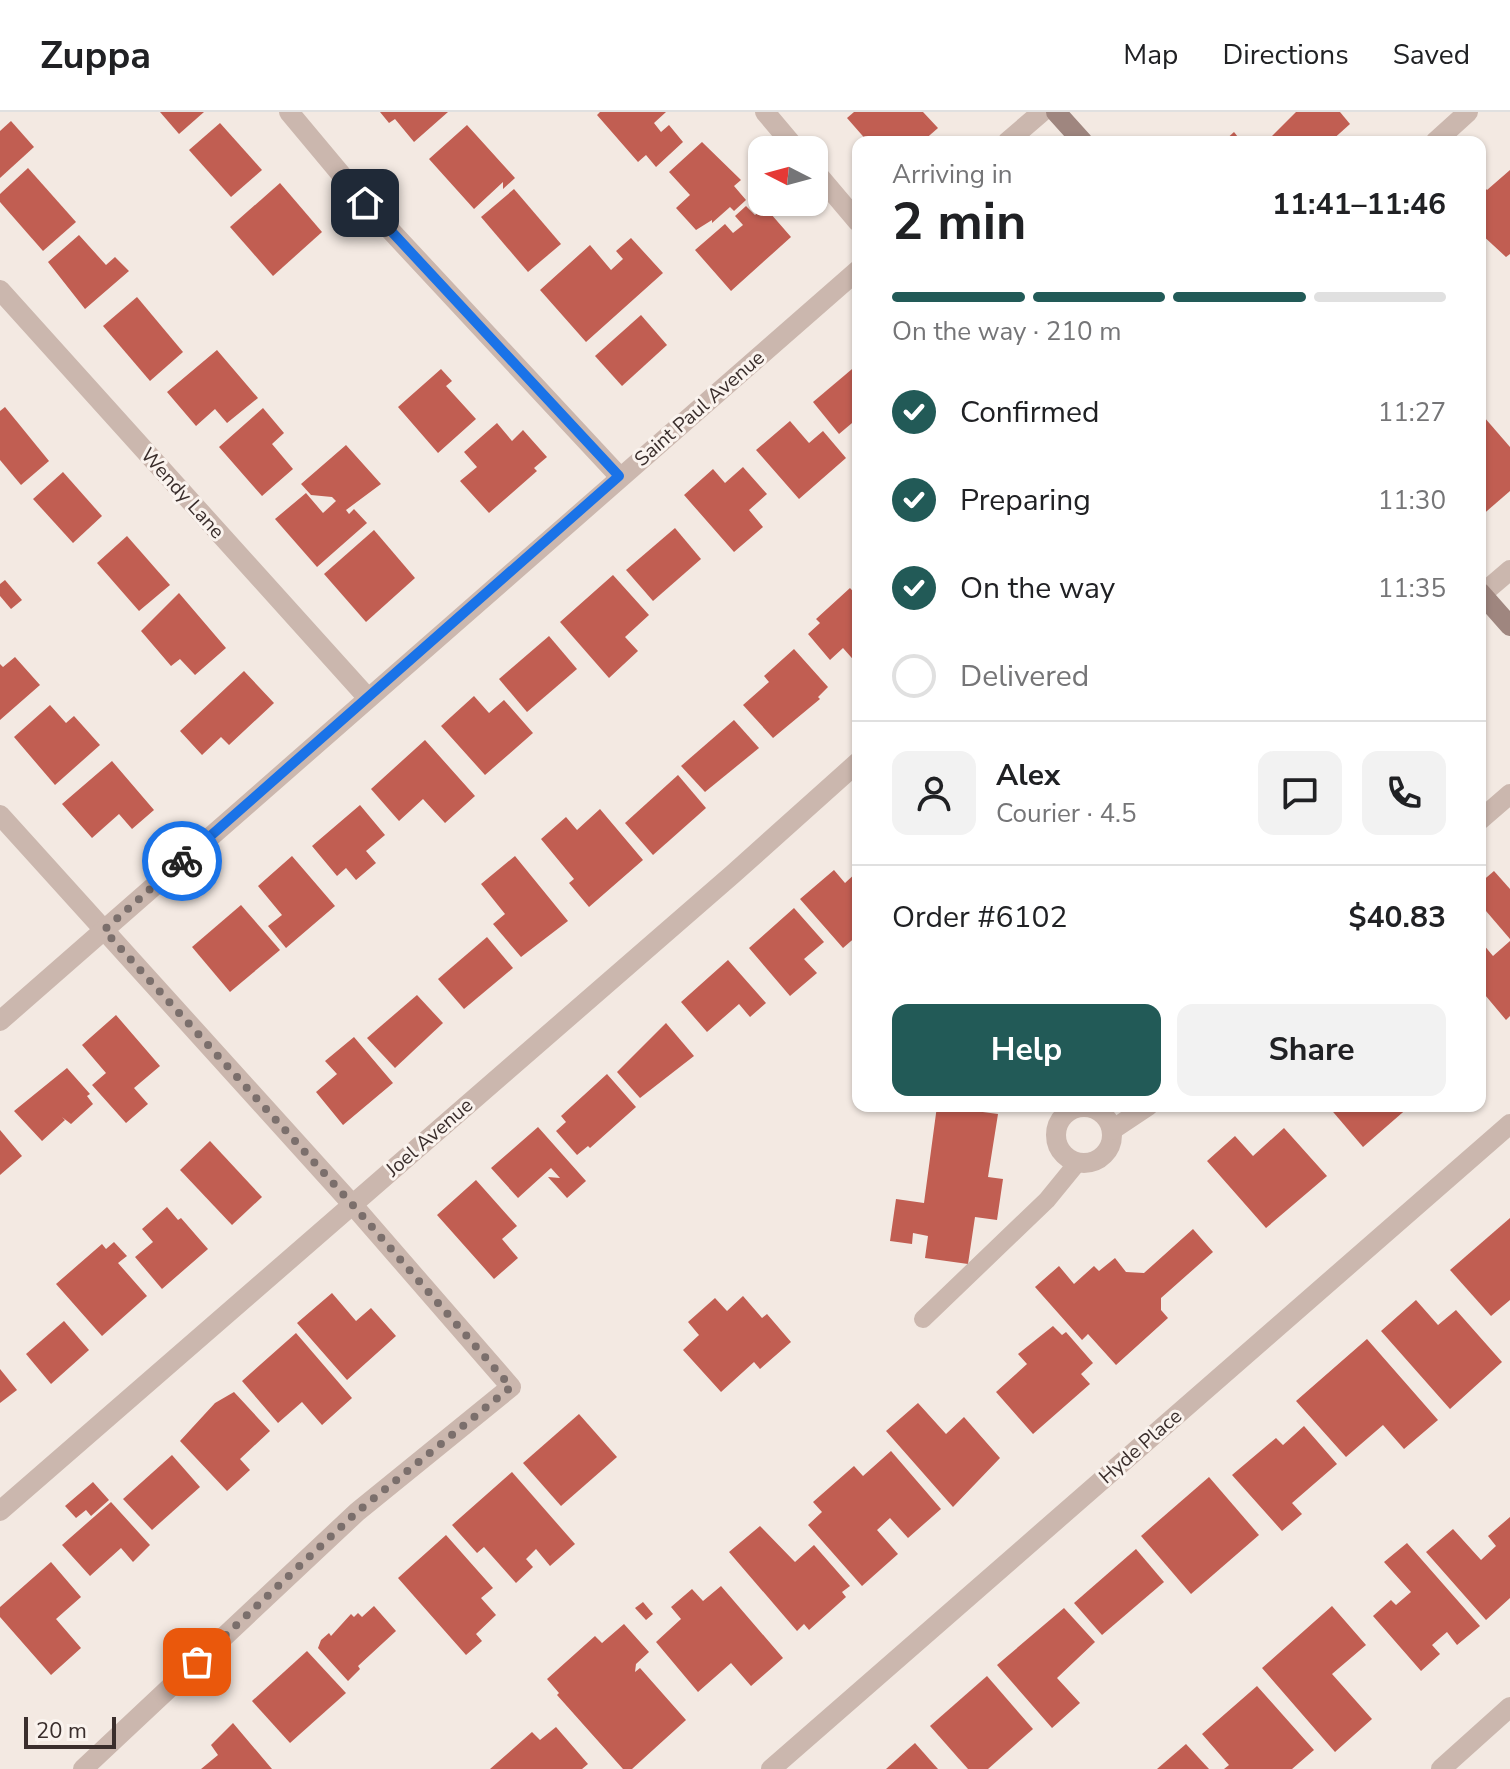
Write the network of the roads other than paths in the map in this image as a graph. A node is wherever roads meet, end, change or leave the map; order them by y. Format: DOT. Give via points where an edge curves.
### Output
graph roads {
  1 [pos="289,112"];
  2 [pos="765,112"];
  3 [pos="1042,112"];
  4 [pos="1056,112"];
  5 [pos="1468,112"];
  6 [pos="785,136"];
  7 [pos="1014,136"];
  8 [pos="1078,136"];
  9 [pos="1442,136"];
  10 [pos="828,187"];
  11 [pos="852,215"];
  12 [pos="852,275"];
  13 [pos="0,290"];
  14 [pos="619,476"];
  15 [pos="1510,570"];
  16 [pos="1486,589"];
  17 [pos="1486,599"];
  18 [pos="1510,626"];
  19 [pos="367,697"];
  20 [pos="852,767"];
  21 [pos="1510,794"];
  22 [pos="0,815"];
  23 [pos="1486,815"];
  24 [pos="104,930"];
  25 [pos="0,1021"];
  26 [pos="1070,1112"];
  27 [pos="1098,1112"];
  28 [pos="1139,1112"];
  29 [pos="1510,1124"];
  30 [pos="1112,1130"];
  31 [pos="1078,1162"];
  32 [pos="352,1204"];
  33 [pos="923,1319"];
  34 [pos="0,1511"];
  35 [pos="1510,1707"];
  36 [pos="83,1769"];
  37 [pos="771,1769"];
  38 [pos="1441,1769"];
  1 -- 14 [label="street" via="365,203"];
  2 -- 6 [label="street"];
  3 -- 7 [label="street"];
  4 -- 8 [label="street"];
  5 -- 9 [label="street"];
  10 -- 11 [label="street"];
  12 -- 14 [label="street, Saint Paul Avenue"];
  13 -- 19 [label="street, Wendy Lane"];
  14 -- 19 [label="street, Saint Paul Avenue"];
  15 -- 16 [label="street"];
  17 -- 18 [label="street"];
  19 -- 24 [label="street, Saint Paul Avenue"];
  20 -- 32 [label="street, Joel Avenue"];
  21 -- 23 [label="street"];
  22 -- 24 [label="street"];
  24 -- 25 [label="street, Saint Paul Avenue"];
  24 -- 32 [label="street"];
  26 -- 31 [label="street" via="1060,1118 1056,1139 1060,1150"];
  27 -- 30 [label="street"];
  28 -- 30 [label="street"];
  29 -- 37 [label="street, Hyde Place"];
  30 -- 31 [label="street" via="1107,1151 1088,1163"];
  31 -- 33 [label="lane" via="1047,1200"];
  32 -- 34 [label="street, Joel Avenue"];
  32 -- 36 [label="street" via="511,1387 357,1512"];
  35 -- 38 [label="street"];
}
